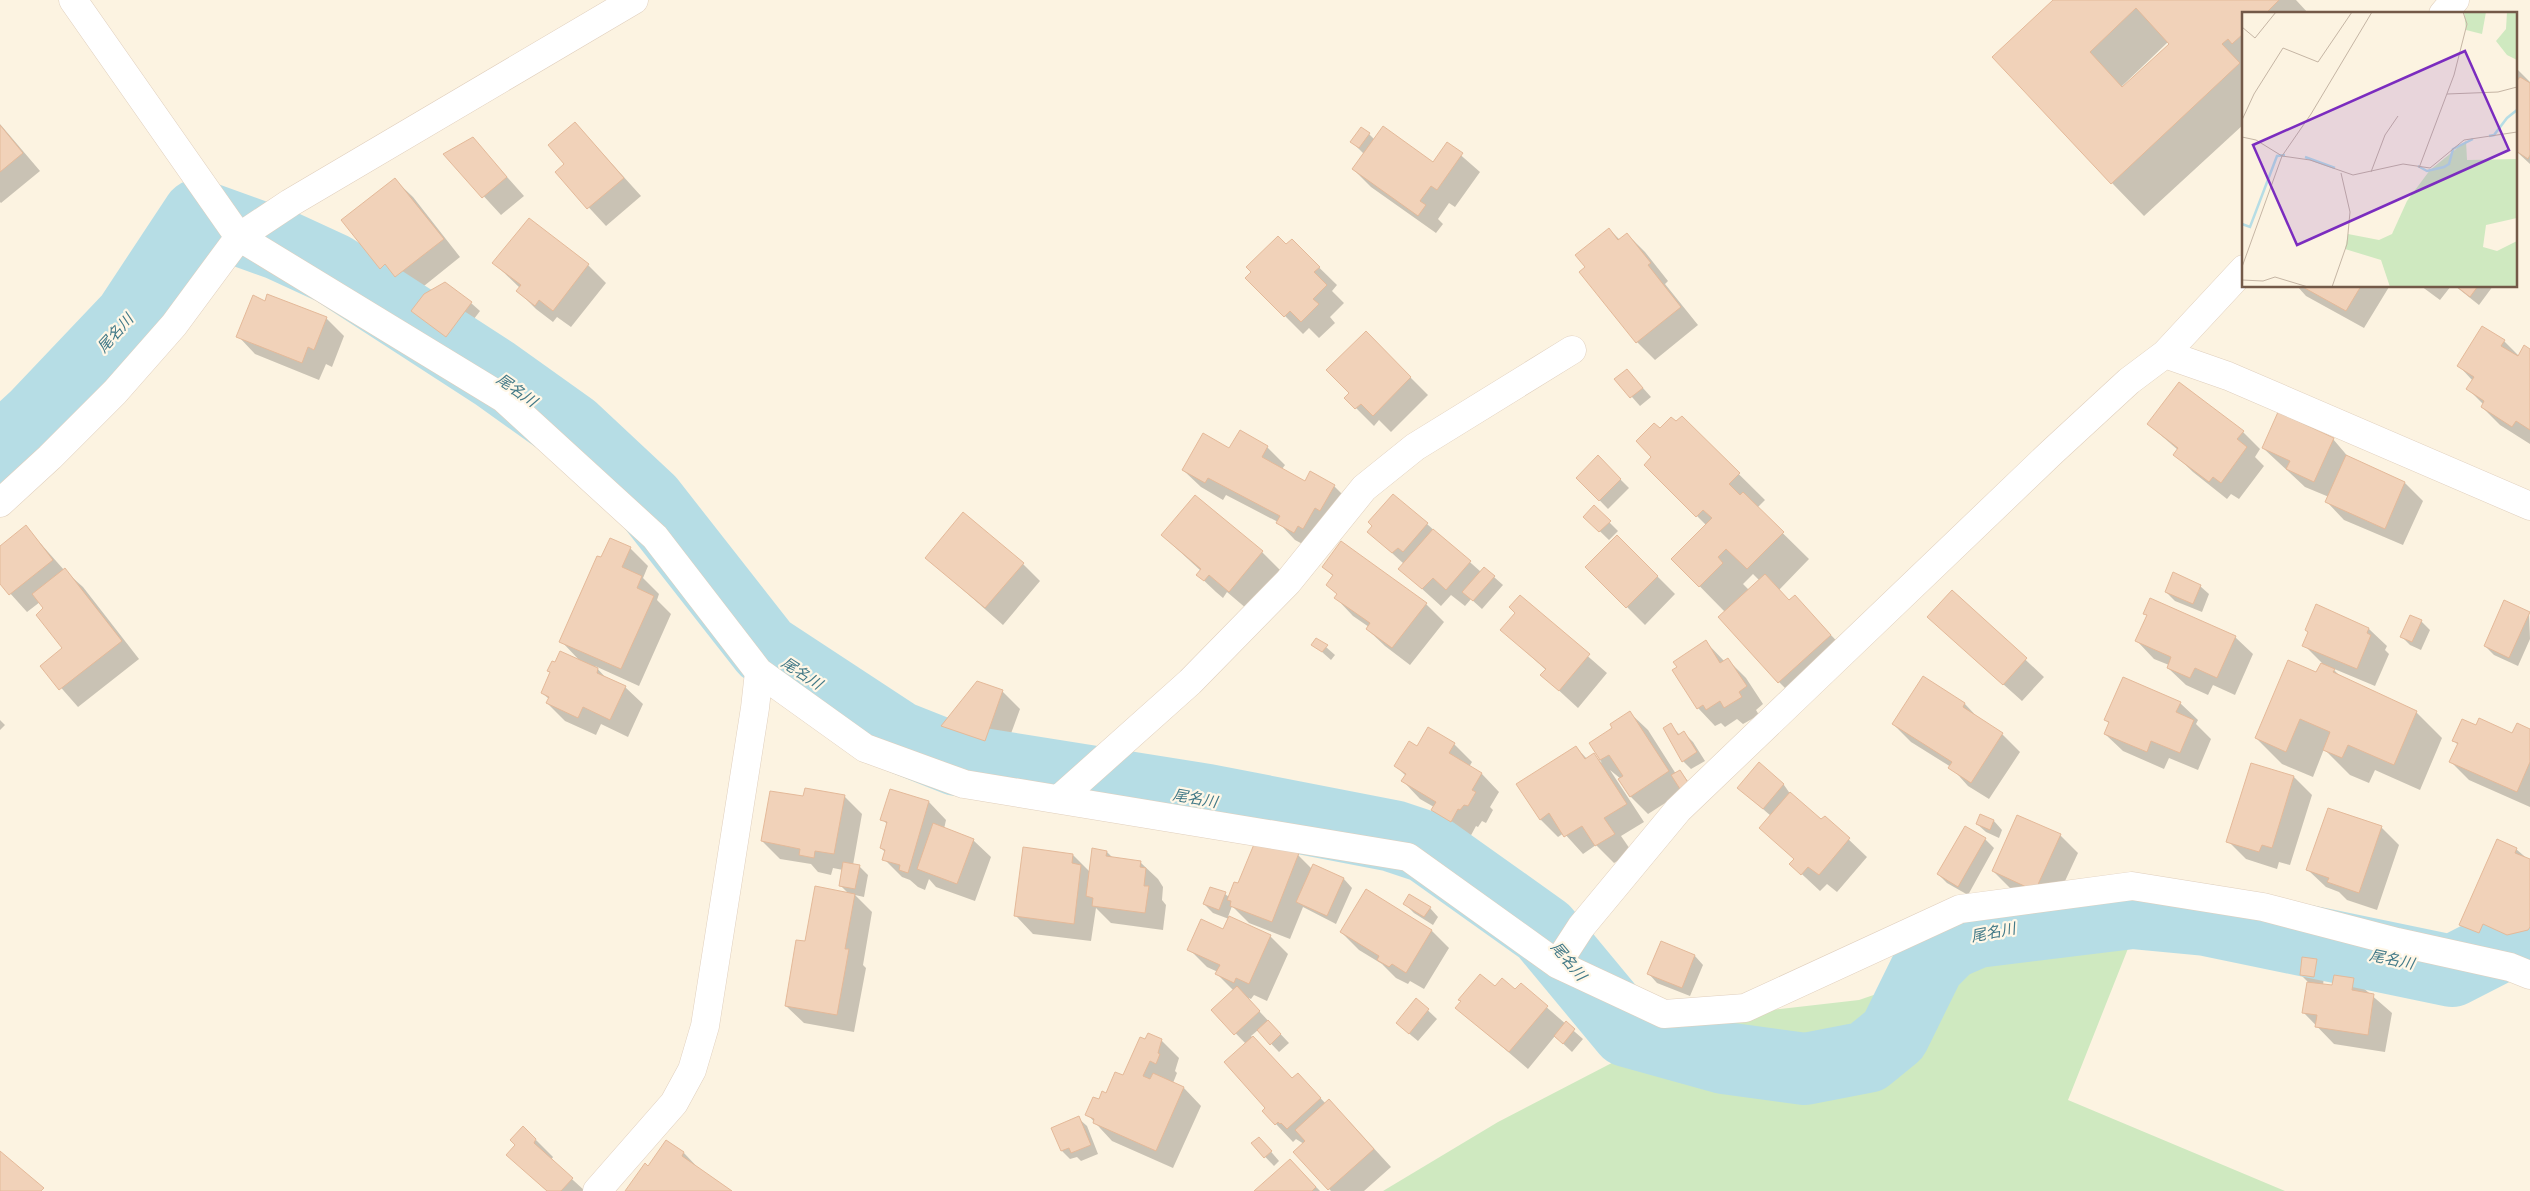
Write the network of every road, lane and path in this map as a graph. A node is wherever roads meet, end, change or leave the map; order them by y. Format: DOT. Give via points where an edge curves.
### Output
graph roads {
  1 [pos="72,0"];
  2 [pos="634,0"];
  3 [pos="2455,0"];
  4 [pos="2445,12"];
  5 [pos="239,237"];
  6 [pos="2242,272"];
  7 [pos="1572,350"];
  8 [pos="2164,354"];
  9 [pos="0,503"];
  10 [pos="2530,506"];
  11 [pos="759,672"];
  12 [pos="1059,799"];
  13 [pos="1557,964"];
  14 [pos="2530,975"];
  15 [pos="597,1191"];
  1 -- 5 [label="street"];
  2 -- 5 [label="street" via="290,203"];
  3 -- 4 [label="street"];
  5 -- 9 [label="street" via="174,325 115,392"];
  5 -- 11 [label="street" via="503,398 655,537"];
  6 -- 8 [label="street"];
  7 -- 12 [label="street" via="1415,447 1364,488 1288,582 1197,675"];
  8 -- 10 [label="street" via="2228,376"];
  8 -- 13 [label="street" via="2129,380 2052,452 1678,810 1581,927"];
  11 -- 12 [label="street" via="865,748 964,784"];
  11 -- 15 [label="street" via="707,1016 692,1070 674,1103"];
  12 -- 13 [label="street" via="1408,857"];
  13 -- 14 [label="street" via="1664,1014 1745,1008 1960,909 2132,886 2263,907 2510,967"];
}
